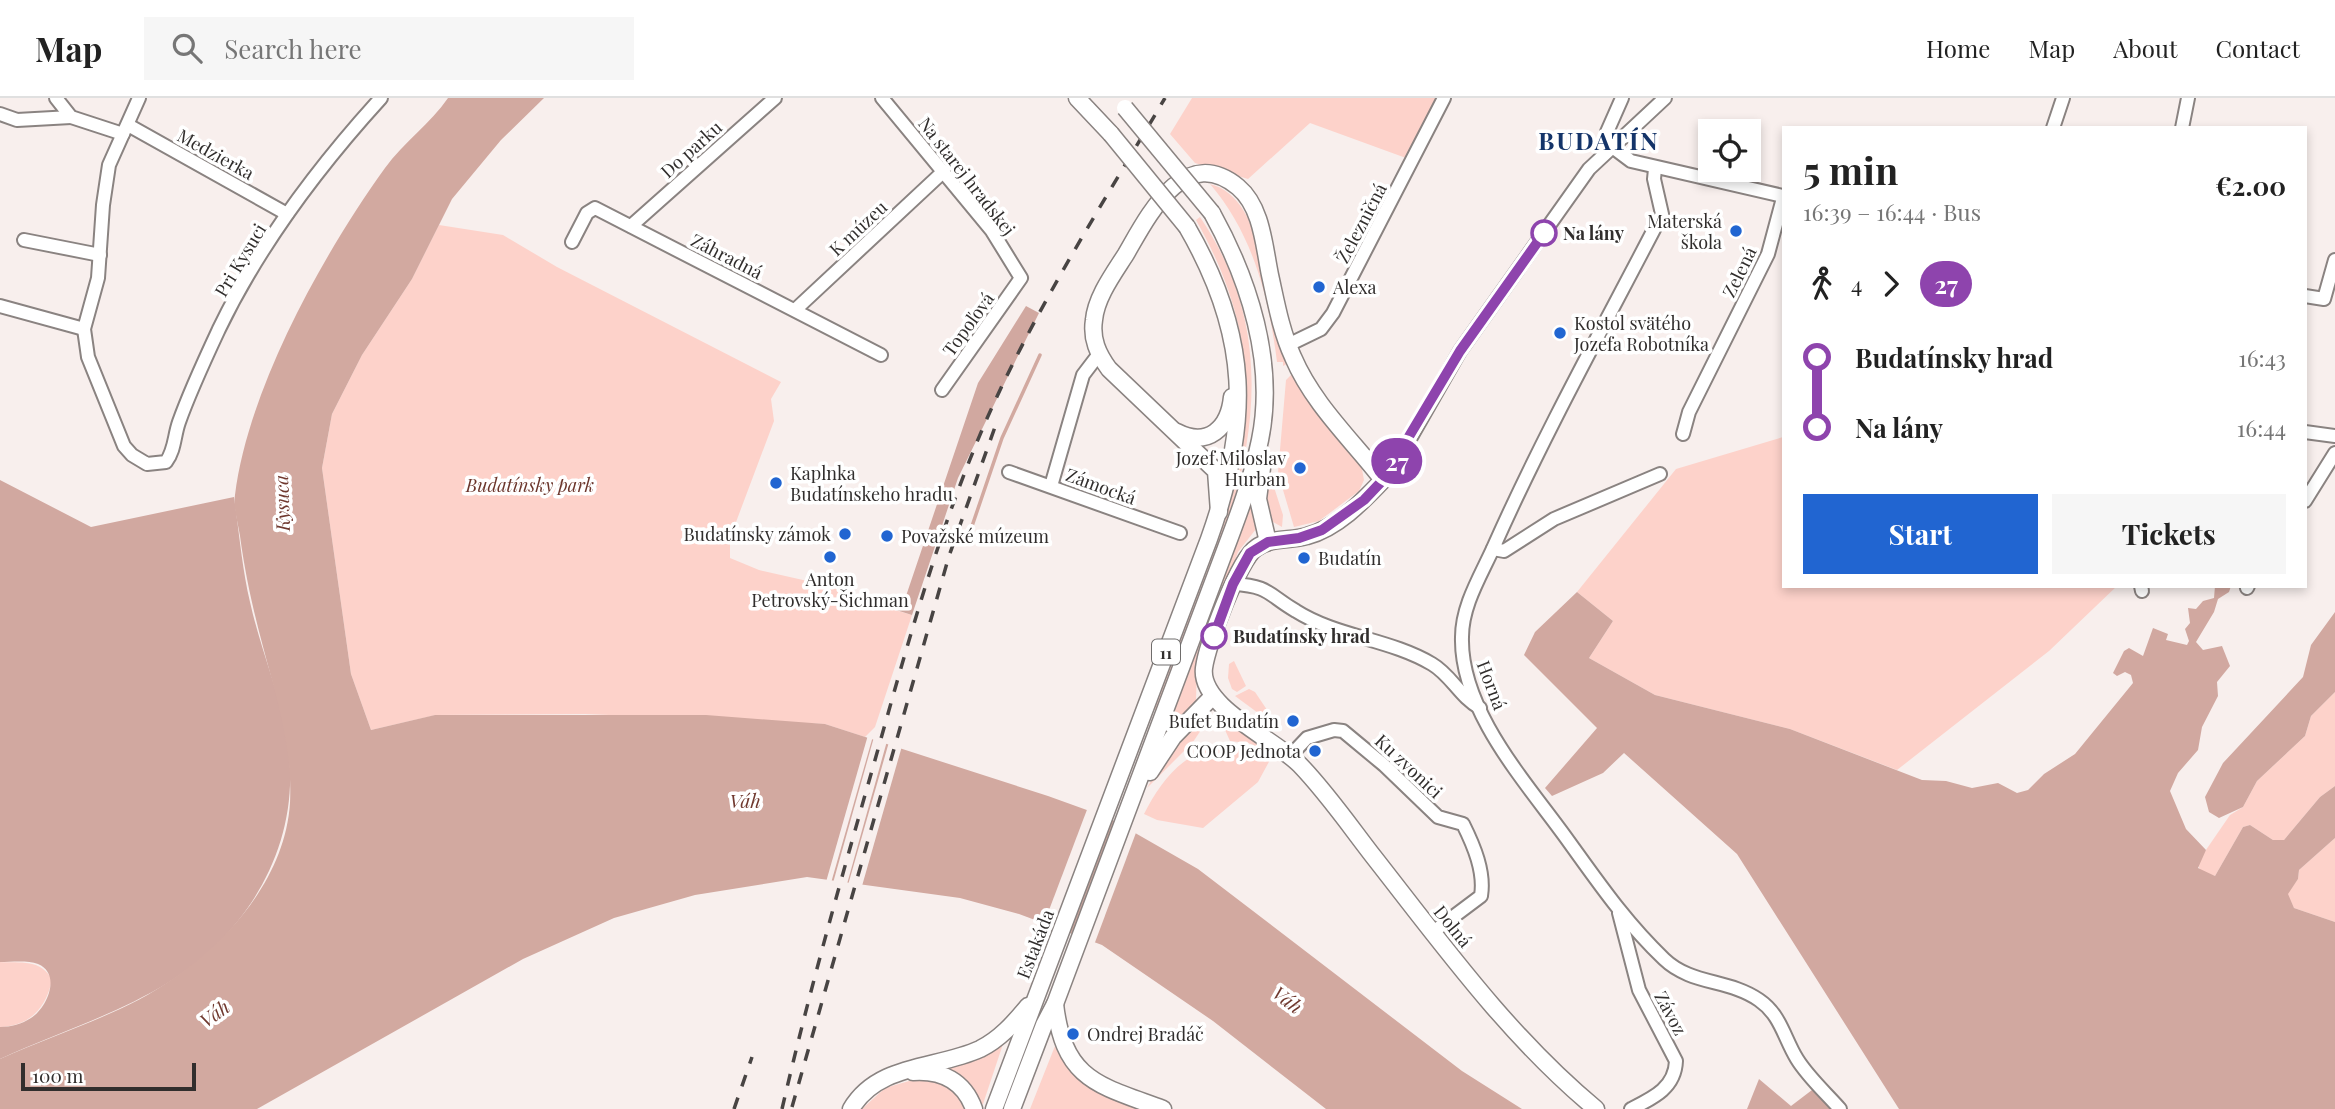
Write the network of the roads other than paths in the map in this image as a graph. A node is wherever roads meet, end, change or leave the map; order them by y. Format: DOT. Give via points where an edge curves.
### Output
graph roads {
  1 [pos="56,98"];
  2 [pos="139,98"];
  3 [pos="381,98"];
  4 [pos="775,98"];
  5 [pos="882,98"];
  6 [pos="1077,98"];
  7 [pos="1086,98"];
  8 [pos="1444,98"];
  9 [pos="1622,98"];
  10 [pos="1665,98"];
  11 [pos="2063,98"];
  12 [pos="2188,98"];
  13 [pos="1121,103"];
  14 [pos="0,114"];
  15 [pos="71,117"];
  16 [pos="2054,126"];
  17 [pos="2182,126"];
  18 [pos="125,129"];
  19 [pos="1111,134"];
  20 [pos="1611,146"];
  21 [pos="1655,169"];
  22 [pos="944,171"];
  23 [pos="1782,197"];
  24 [pos="1782,201"];
  25 [pos="288,214"];
  26 [pos="631,226"];
  27 [pos="24,240"];
  28 [pos="572,242"];
  29 [pos="100,255"];
  30 [pos="2335,260"];
  31 [pos="1021,278"];
  32 [pos="2307,296"];
  33 [pos="0,306"];
  34 [pos="795,310"];
  35 [pos="84,330"];
  36 [pos="1288,345"];
  37 [pos="1099,354"];
  38 [pos="881,355"];
  39 [pos="1235,356"];
  40 [pos="942,390"];
  41 [pos="1262,425"];
  42 [pos="1174,430"];
  43 [pos="2307,432"];
  44 [pos="1683,433"];
  45 [pos="2335,436"];
  46 [pos="2335,453"];
  47 [pos="1009,472"];
  48 [pos="1660,474"];
  49 [pos="1383,480"];
  50 [pos="1051,486"];
  51 [pos="2307,497"];
  52 [pos="1219,512"];
  53 [pos="1180,533"];
  54 [pos="1268,542"];
  55 [pos="1493,550"];
  56 [pos="1233,584"];
  57 [pos="1212,697"];
  58 [pos="1480,708"];
  59 [pos="1290,756"];
  60 [pos="1132,801"];
  61 [pos="1619,913"];
  62 [pos="1433,932"];
  63 [pos="1036,996"];
  64 [pos="1055,1004"];
  65 [pos="897,1073"];
  66 [pos="851,1109"];
  67 [pos="974,1109"];
  68 [pos="994,1109"];
  69 [pos="1012,1109"];
  70 [pos="1163,1109"];
  71 [pos="1596,1109"];
  72 [pos="1631,1109"];
  73 [pos="1840,1109"];
  1 -- 15 [label="street"];
  2 -- 18 [label="street"];
  3 -- 25 [label="street, Pri Kysuci"];
  4 -- 26 [label="street, Do parku"];
  5 -- 22 [label="street, Na starej hradskej"];
  6 -- 19 [label="main road"];
  7 -- 19 [label="main road, 11"];
  8 -- 36 [label="street, Železničná" via="1333,313 1321,329"];
  9 -- 20 [label="street" via="1607,132"];
  10 -- 20 [label="street"];
  11 -- 16 [label="street"];
  12 -- 17 [label="street"];
  13 -- 41 [label="main road, 11, bridge" via="1212,213 1239,268 1255,320 1263,377"];
  14 -- 15 [label="street" via="17,120"];
  15 -- 18 [label="street, Medzierka"];
  18 -- 25 [label="street, Medzierka"];
  18 -- 29 [label="street" via="109,165"];
  19 -- 39 [label="main road, 11, bridge" via="1187,227 1222,298"];
  20 -- 21 [label="street" via="1631,161"];
  20 -- 49 [label="street" via="1589,169 1460,351"];
  21 -- 23 [label="street"];
  21 -- 55 [label="street, Horná" via="1662,214"];
  22 -- 31 [label="street, Na starej hradskej" via="992,231"];
  22 -- 34 [label="street, K múzeu"];
  24 -- 44 [label="street, Zelená" via="1768,254 1689,412"];
  25 -- 35 [label="street, Pri Kysuci" via="220,327 166,462 147,464 124,446 88,357"];
  26 -- 28 [label="street, Záhradná" via="596,208 587,213"];
  26 -- 34 [label="street, Záhradná"];
  27 -- 29 [label="street"];
  29 -- 35 [label="street"];
  30 -- 32 [label="street" via="2324,299"];
  31 -- 40 [label="street, Topoľová"];
  33 -- 35 [label="street"];
  34 -- 38 [label="street, Záhradná"];
  36 -- 37 [label="main road" via="1254,209 1231,182 1200,175 1184,179 1160,198 1116,270 1094,320"];
  36 -- 49 [label="main road" via="1314,395"];
  37 -- 42 [label="main road"];
  37 -- 50 [label="street" via="1083,375"];
  39 -- 42 [label="main road" via="1230,414 1221,429 1198,438"];
  39 -- 52 [label="main road, 11" via="1239,425"];
  41 -- 54 [label="main road" via="1266,438 1258,499"];
  41 -- 60 [label="main road, 11" via="1248,488"];
  42 -- 52 [label="main road" via="1216,471"];
  43 -- 45 [label="street"];
  46 -- 51 [label="street"];
  47 -- 50 [label="street, Zámocká"];
  48 -- 55 [label="street" via="1554,519 1504,551"];
  49 -- 54 [label="main road" via="1322,530"];
  50 -- 53 [label="street, Zámocká"];
  52 -- 63 [label="main road, Estakáda / 11"];
  54 -- 56 [label="main road" via="1250,553"];
  55 -- 58 [label="street, Horná" via="1474,588 1461,634 1465,669"];
  56 -- 57 [label="main road" via="1204,668"];
  56 -- 58 [label="street" via="1264,587 1296,612 1432,664"];
  57 -- 59 [label="main road, Dolná"];
  57 -- 60 [label="main road" via="1173,737"];
  58 -- 61 [label="street, Horná" via="1502,750"];
  59 -- 62 [label="main road, Dolná"];
  59 -- 62 [label="street, Ku zvonici" via="1307,738 1343,731 1438,817 1463,824 1483,880 1481,896"];
  60 -- 64 [label="main road, 11"];
  61 -- 72 [label="street, Závoz" via="1639,990 1676,1061 1670,1084"];
  61 -- 73 [label="street, Horná" via="1667,962 1694,979 1730,986 1759,1000 1779,1020 1797,1060"];
  62 -- 71 [label="main road, Dolná" via="1517,1033"];
  63 -- 65 [label="main road" via="989,1044"];
  63 -- 68 [label="main road, Estakáda"];
  64 -- 69 [label="main road"];
  64 -- 70 [label="main road" via="1061,1044 1090,1079"];
  65 -- 66 [label="main road" via="868,1089"];
  65 -- 67 [label="main road" via="946,1076 963,1088"];
}
